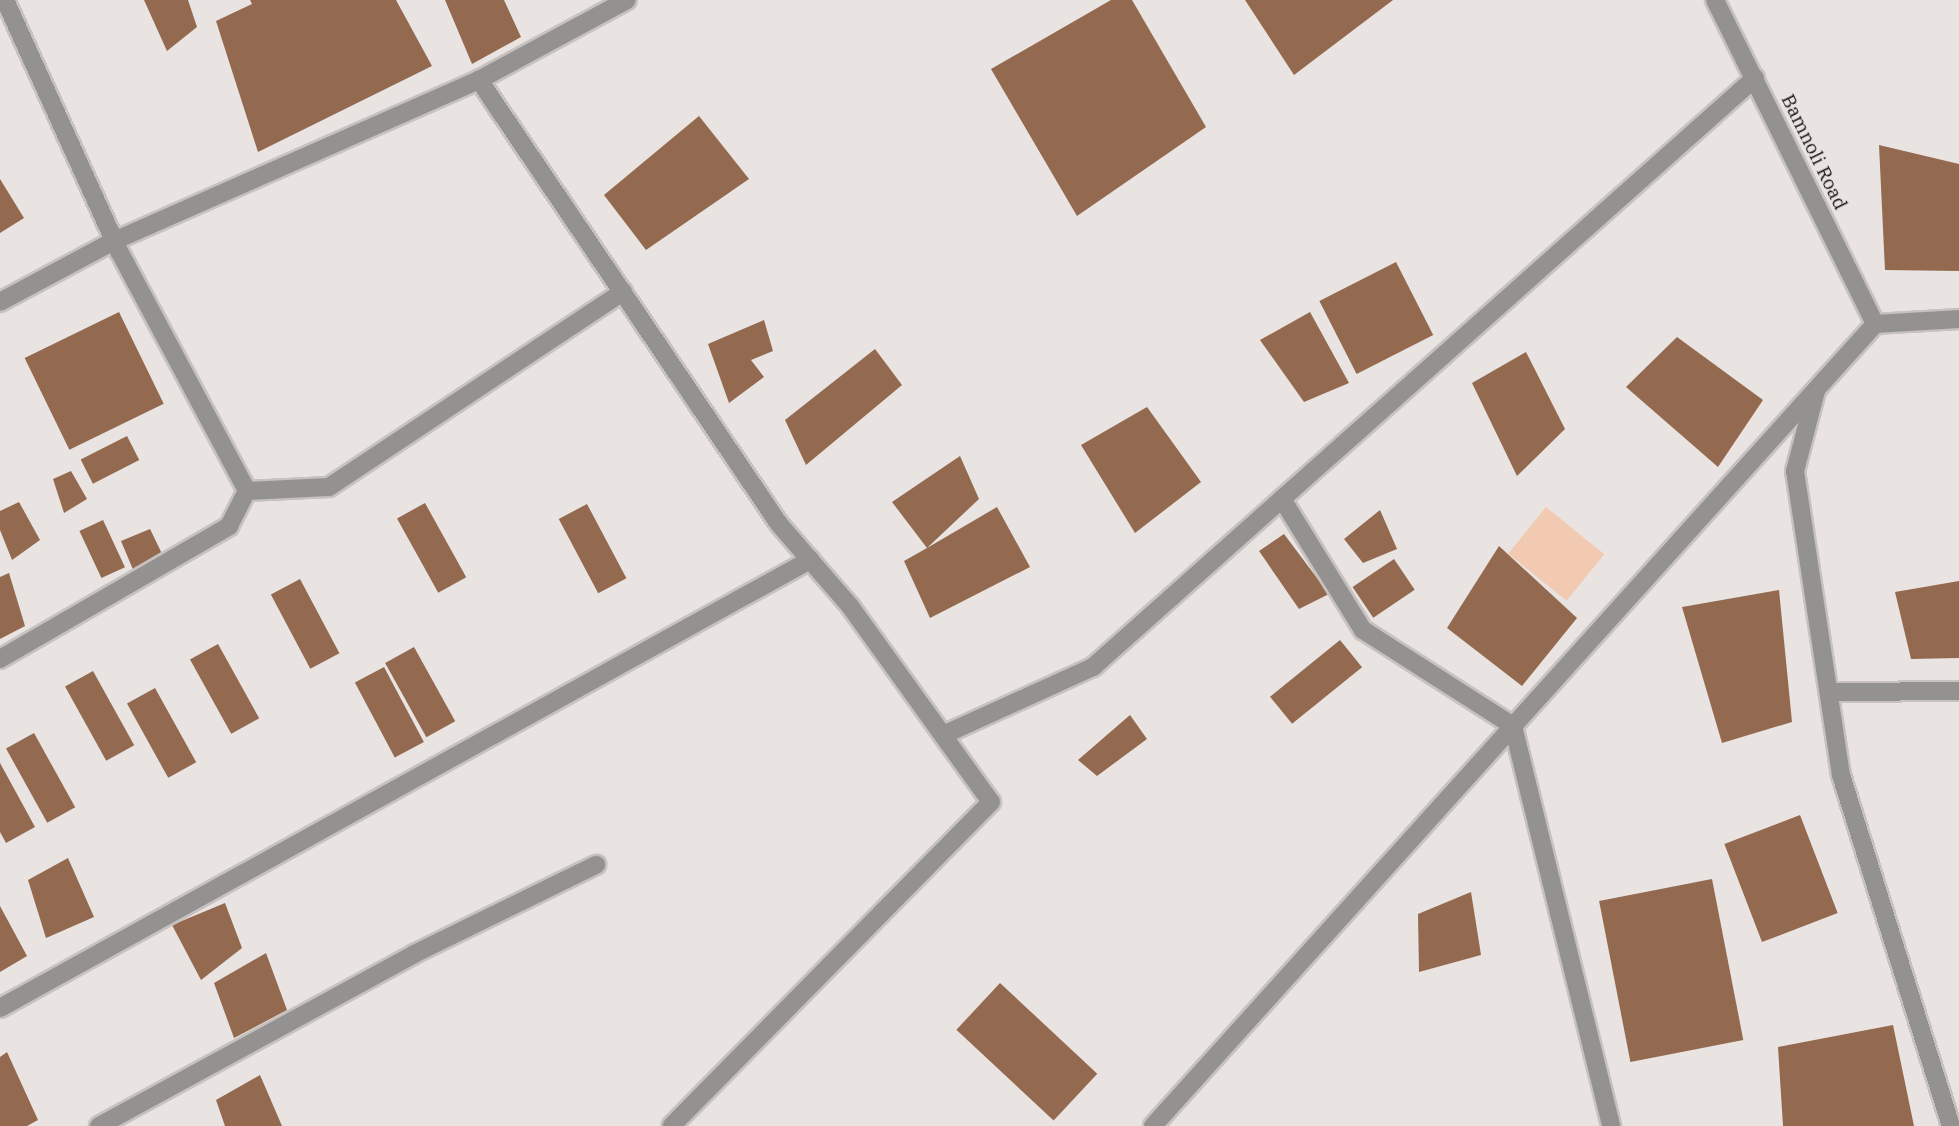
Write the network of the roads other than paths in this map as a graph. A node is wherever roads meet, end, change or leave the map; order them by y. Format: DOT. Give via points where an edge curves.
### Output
graph roads {
  1 [pos="627,0"];
  2 [pos="1715,0"];
  3 [pos="4,6"];
  4 [pos="1755,78"];
  5 [pos="479,80"];
  6 [pos="114,241"];
  7 [pos="622,292"];
  8 [pos="0,302"];
  9 [pos="1959,319"];
  10 [pos="1875,324"];
  11 [pos="1817,388"];
  12 [pos="247,491"];
  13 [pos="1282,499"];
  14 [pos="810,560"];
  15 [pos="0,659"];
  16 [pos="1959,691"];
  17 [pos="1829,692"];
  18 [pos="1513,726"];
  19 [pos="943,735"];
  20 [pos="596,864"];
  21 [pos="0,1007"];
  22 [pos="1952,1105"];
  23 [pos="99,1126"];
  24 [pos="671,1126"];
  25 [pos="1153,1126"];
  26 [pos="1611,1126"];
  27 [pos="1951,1126"];
  1 -- 5 [label="street"];
  2 -- 4 [label="street, Bamnoli Road"];
  3 -- 6 [label="street"];
  4 -- 10 [label="street, Bamnoli Road"];
  4 -- 13 [label="street"];
  5 -- 6 [label="street"];
  5 -- 7 [label="street"];
  6 -- 8 [label="street"];
  6 -- 12 [label="street"];
  7 -- 12 [label="street" via="329,487"];
  7 -- 14 [label="street" via="779,524"];
  9 -- 10 [label="street"];
  10 -- 11 [label="street"];
  11 -- 17 [label="street" via="1795,471"];
  11 -- 18 [label="street"];
  12 -- 15 [label="street" via="229,526"];
  13 -- 18 [label="street" via="1363,630"];
  13 -- 19 [label="street" via="1093,667"];
  14 -- 19 [label="street" via="850,606"];
  14 -- 21 [label="street"];
  16 -- 17 [label="street"];
  17 -- 22 [label="street" via="1841,775"];
  18 -- 25 [label="street"];
  18 -- 26 [label="street"];
  19 -- 24 [label="street" via="991,802"];
  20 -- 23 [label="street" via="415,954"];
  22 -- 27 [label="street"];
}
